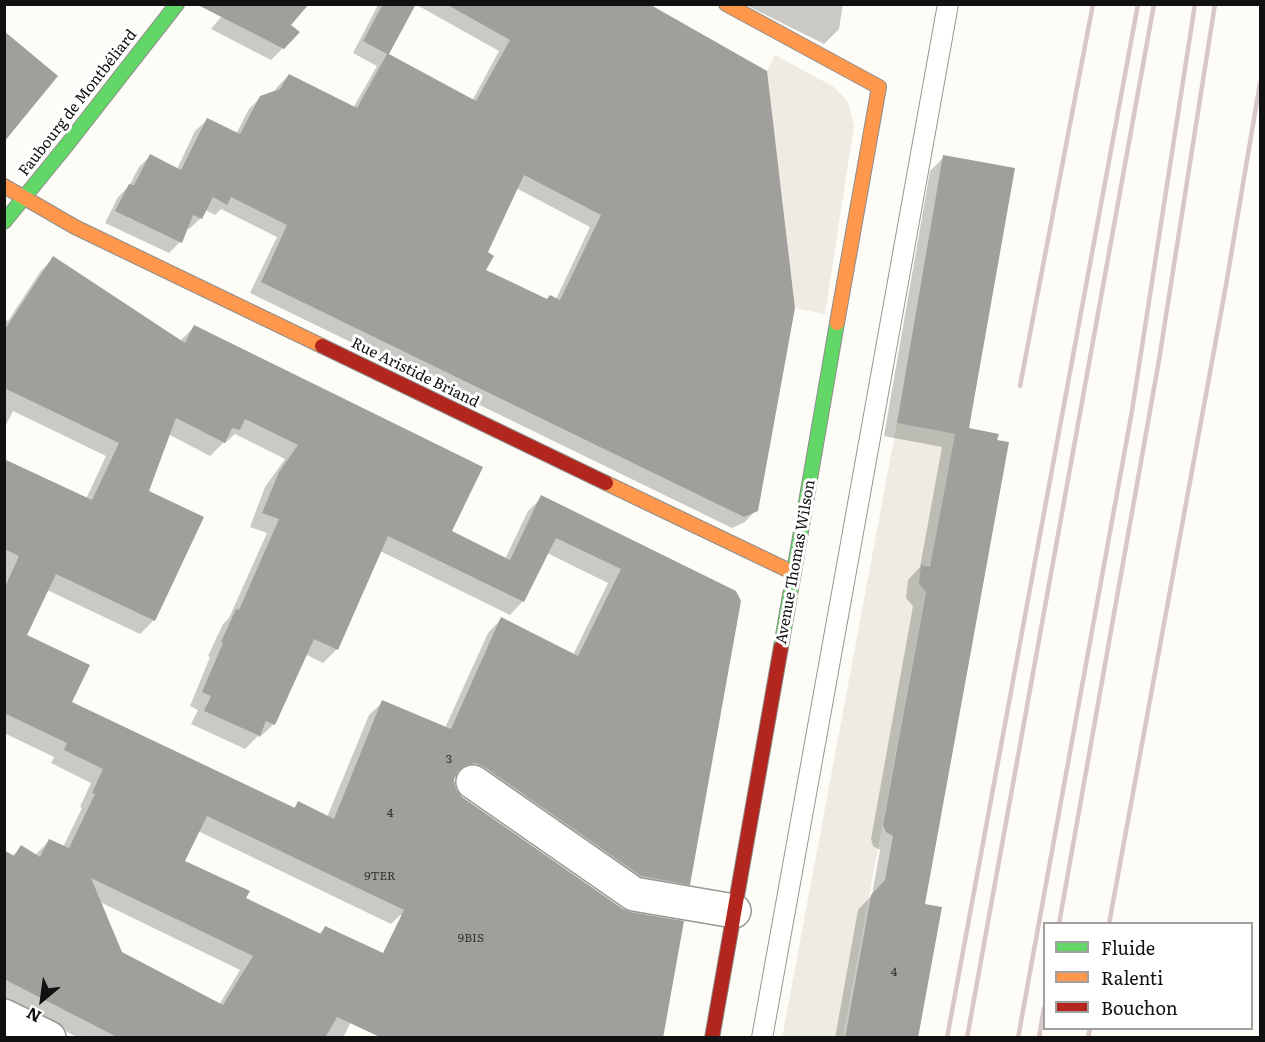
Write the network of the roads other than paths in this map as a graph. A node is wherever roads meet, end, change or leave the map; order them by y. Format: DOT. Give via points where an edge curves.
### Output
graph roads {
  1 [pos="177,4"];
  2 [pos="726,4"];
  3 [pos="948,4"];
  4 [pos="4,186"];
  5 [pos="24,198"];
  6 [pos="4,222"];
  7 [pos="794,573"];
  8 [pos="473,782"];
  9 [pos="734,911"];
  10 [pos="5,1019"];
  11 [pos="49,1038"];
  12 [pos="712,1038"];
  13 [pos="762,1038"];
  1 -- 5 [label="street, Faubourg de Montbéliard"];
  2 -- 7 [label="street, Avenue Thomas Wilson" via="879,87"];
  3 -- 13 [label="lane"];
  4 -- 5 [label="street, Rue Aristide Briand"];
  5 -- 6 [label="street, Faubourg de Montbéliard"];
  5 -- 7 [label="street, Rue Aristide Briand" via="75,228"];
  7 -- 9 [label="street, Avenue Thomas Wilson"];
  8 -- 9 [label="street" via="634,894"];
  9 -- 12 [label="street, Avenue Thomas Wilson"];
  10 -- 11 [label="street"];
}
